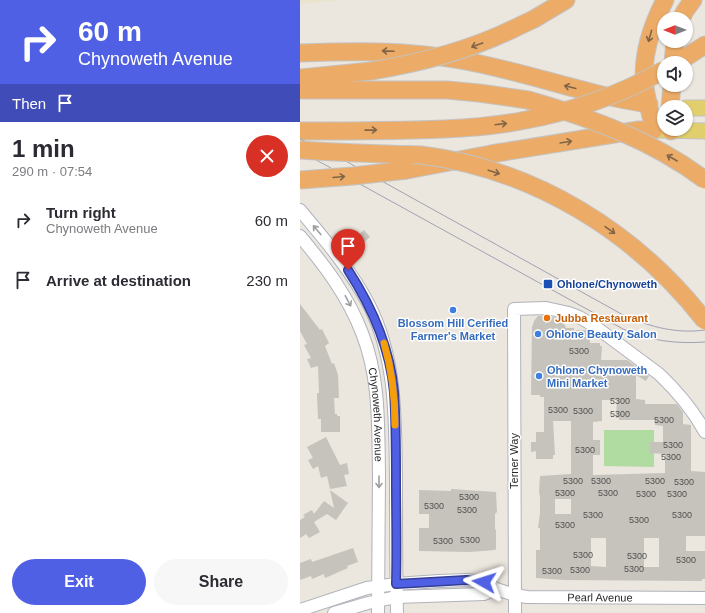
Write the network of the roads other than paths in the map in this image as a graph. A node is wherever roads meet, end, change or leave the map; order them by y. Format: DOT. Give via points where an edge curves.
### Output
graph roads {
  1 [pos="566,0"];
  2 [pos="665,0"];
  3 [pos="693,0"];
  4 [pos="684,12"];
  5 [pos="705,45"];
  6 [pos="300,53"];
  7 [pos="688,56"];
  8 [pos="657,73"];
  9 [pos="300,78"];
  10 [pos="300,90"];
  11 [pos="649,104"];
  12 [pos="657,105"];
  13 [pos="693,108"];
  14 [pos="705,108"];
  15 [pos="657,117"];
  16 [pos="657,130"];
  17 [pos="300,131"];
  18 [pos="693,131"];
  19 [pos="705,131"];
  20 [pos="300,150"];
  21 [pos="300,180"];
  22 [pos="705,180"];
  23 [pos="300,210"];
  24 [pos="300,236"];
  25 [pos="705,321"];
  26 [pos="705,432"];
  27 [pos="396,584"];
  28 [pos="378,586"];
  29 [pos="496,589"];
  30 [pos="515,595"];
  31 [pos="396,597"];
  32 [pos="705,598"];
  33 [pos="378,607"];
  34 [pos="300,610"];
  35 [pos="334,613"];
  36 [pos="397,613"];
  37 [pos="515,613"];
  1 -- 9 [label="highway, one-way, bridge" via="513,30 458,52 398,67"];
  2 -- 11 [label="highway, one-way" via="656,17 647,47 644,77"];
  3 -- 4 [label="highway"];
  5 -- 7 [label="highway"];
  11 -- 6 [label="highway, one-way" via="622,100 442,56 384,51"];
  17 -- 8 [label="highway, one-way, bridge" via="436,129 520,121 595,101"];
  22 -- 10 [label="highway, one-way, bridge" via="678,161 632,136 528,100 447,90"];
  11 -- 12 [label="main road"];
  11 -- 15 [label="highway"];
  13 -- 14 [label="main road"];
  21 -- 16 [label="highway, one-way, bridge" via="407,170 639,130"];
  18 -- 19 [label="main road"];
  20 -- 25 [label="highway, one-way, bridge" via="420,155 455,161 526,184 574,206 627,242 671,281"];
  27 -- 23 [label="street, Chynoweth Avenue, one-way" via="395,411 385,348 360,288"];
  24 -- 28 [label="street, Chynoweth Avenue, one-way" via="346,297 362,333 373,371 378,411"];
  26 -- 30 [label="street, Terner Way" via="678,393 659,374 593,325 580,317 546,308 514,309"];
  27 -- 28 [label="street, Pearl Avenue"];
  27 -- 29 [label="street, Pearl Avenue" via="466,580 484,582"];
  27 -- 31 [label="street, Chynoweth Avenue"];
  28 -- 33 [label="street, Chynoweth Avenue"];
  28 -- 34 [label="street, Pearl Avenue"];
  29 -- 30 [label="street, Pearl Avenue"];
  29 -- 31 [label="street" via="484,594"];
  30 -- 32 [label="street, Pearl Avenue"];
  30 -- 37 [label="street, Terner Way"];
  31 -- 33 [label="street"];
  31 -- 36 [label="street, Chynoweth Avenue"];
  33 -- 35 [label="street" via="368,603"];
}
